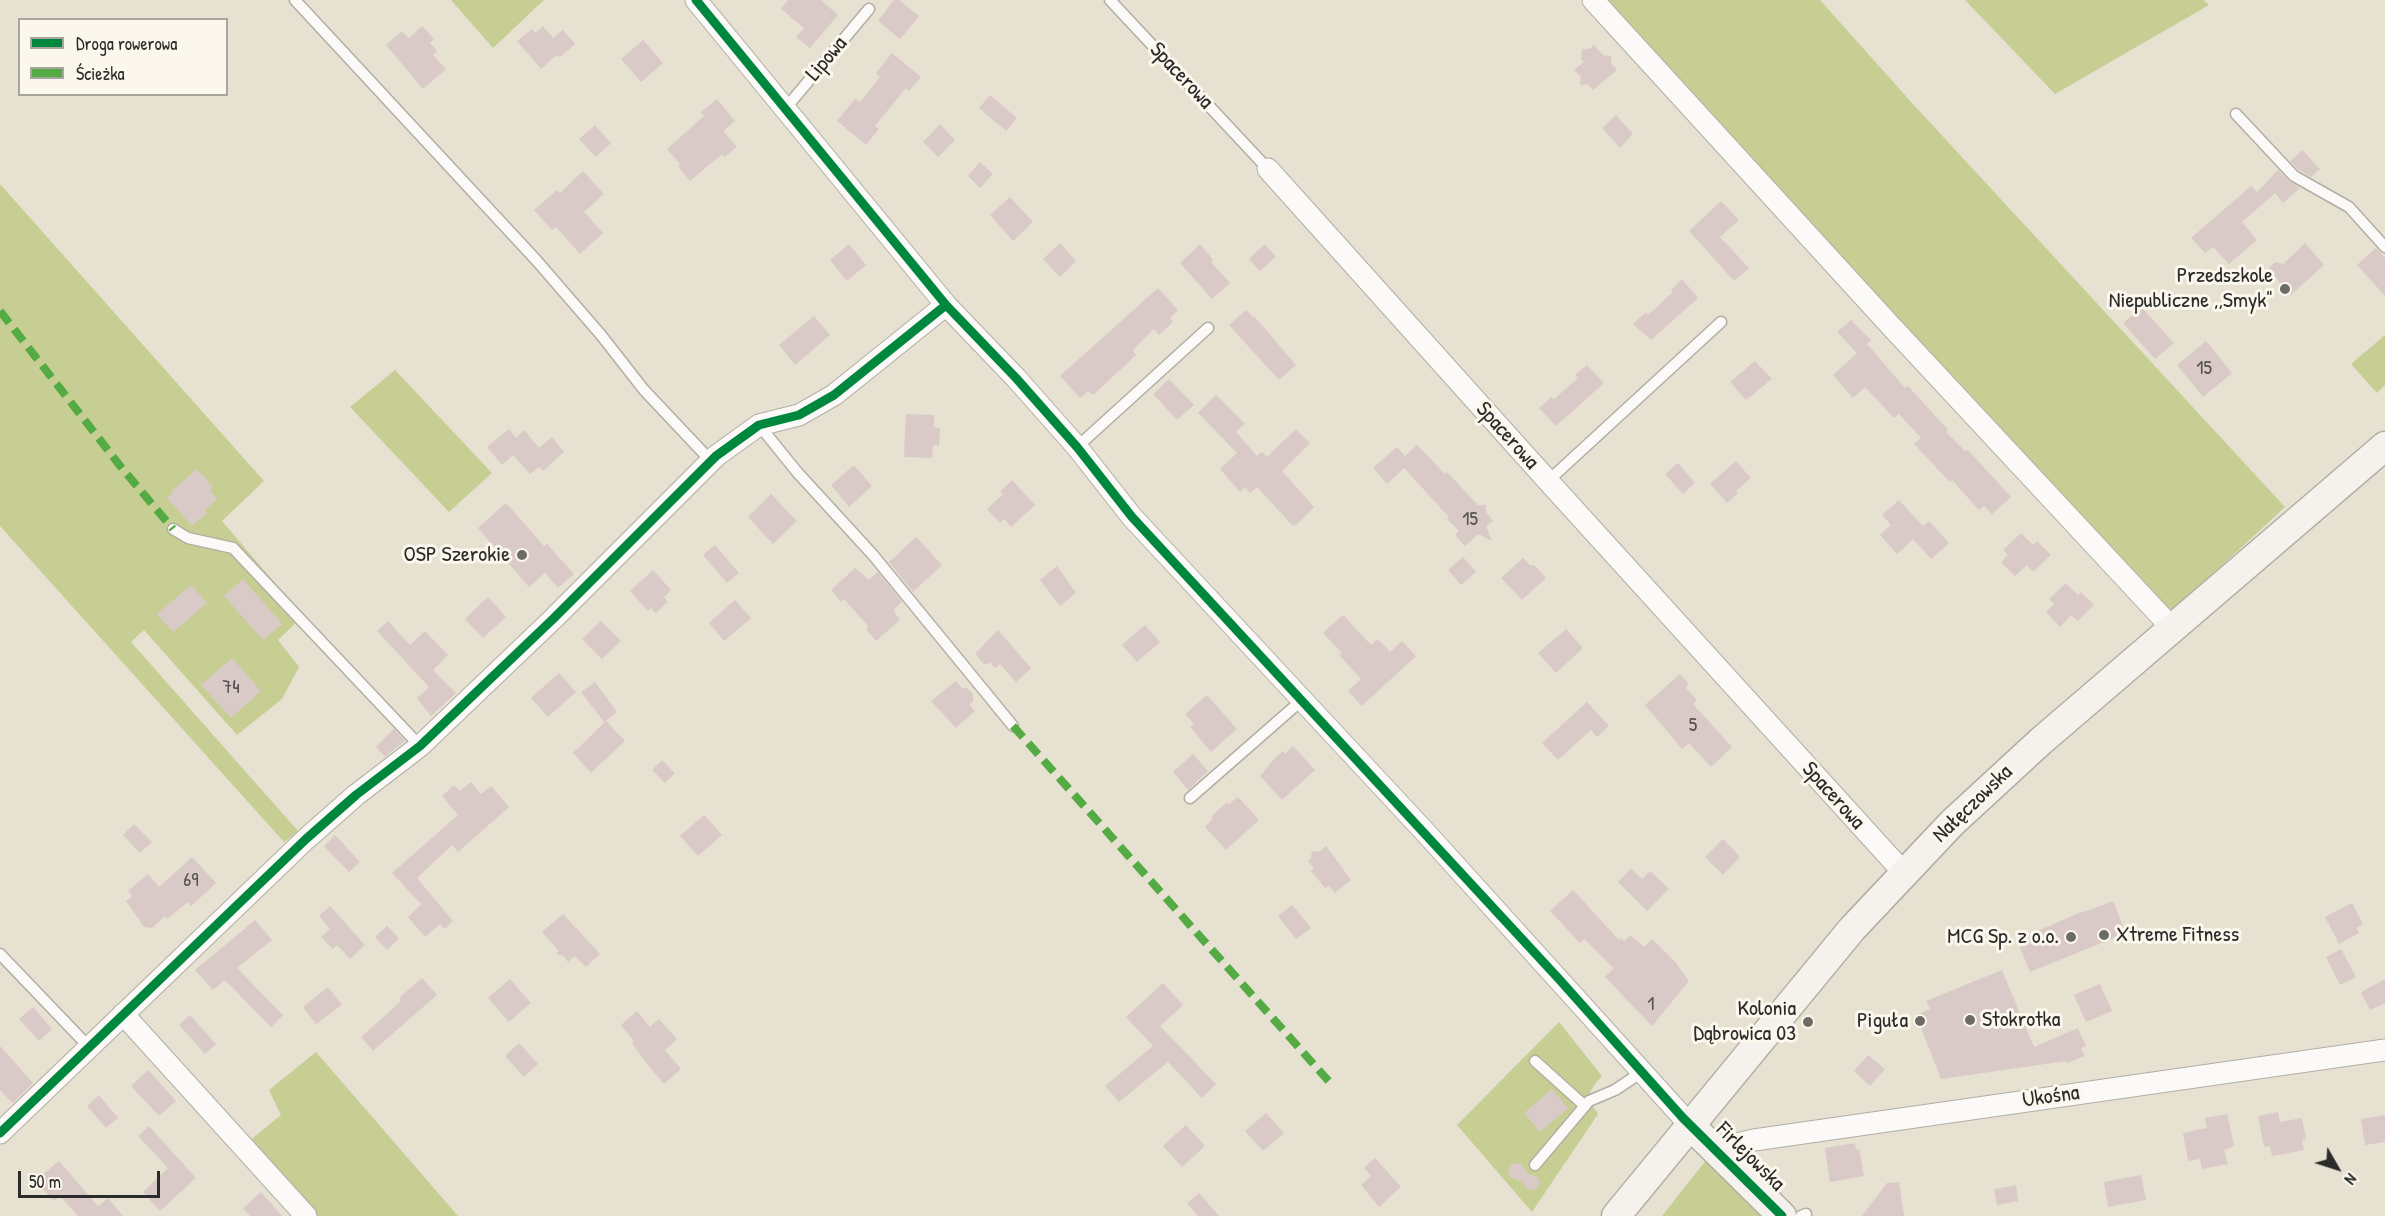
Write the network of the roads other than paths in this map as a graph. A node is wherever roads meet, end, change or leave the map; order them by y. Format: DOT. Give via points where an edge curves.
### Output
graph roads {
  1 [pos="295,0"];
  2 [pos="696,0"];
  3 [pos="1110,0"];
  4 [pos="1593,0"];
  5 [pos="869,9"];
  6 [pos="785,109"];
  7 [pos="2236,114"];
  8 [pos="1268,169"];
  9 [pos="2385,247"];
  10 [pos="946,305"];
  11 [pos="1721,322"];
  12 [pos="1208,328"];
  13 [pos="759,425"];
  14 [pos="2385,446"];
  15 [pos="1077,447"];
  16 [pos="711,461"];
  17 [pos="1548,481"];
  18 [pos="173,529"];
  19 [pos="2172,628"];
  20 [pos="1302,700"];
  21 [pos="1013,726"];
  22 [pos="420,746"];
  23 [pos="1190,798"];
  24 [pos="1904,873"];
  25 [pos="0,954"];
  26 [pos="123,1014"];
  27 [pos="89,1047"];
  28 [pos="2385,1050"];
  29 [pos="1535,1061"];
  30 [pos="1642,1072"];
  31 [pos="1585,1106"];
  32 [pos="1690,1125"];
  33 [pos="0,1133"];
  34 [pos="1719,1153"];
  35 [pos="1535,1165"];
  36 [pos="1796,1215"];
  37 [pos="306,1216"];
  38 [pos="1616,1216"];
  1 -- 16 [label="lane" via="537,261 644,390"];
  2 -- 6 [label="street"];
  3 -- 8 [label="lane, Spacerowa"];
  4 -- 19 [label="street"];
  5 -- 6 [label="lane, Lipowa"];
  6 -- 10 [label="street"];
  7 -- 9 [label="lane" via="2294,176 2349,207"];
  8 -- 17 [label="street, Spacerowa"];
  10 -- 13 [label="street" via="834,395 799,415"];
  10 -- 15 [label="street"];
  11 -- 17 [label="lane"];
  12 -- 15 [label="lane"];
  13 -- 16 [label="street"];
  13 -- 21 [label="lane" via="873,555"];
  14 -- 19 [label="main road, Nałęczowska"];
  15 -- 20 [label="street" via="1132,517"];
  16 -- 22 [label="street"];
  17 -- 24 [label="street, Spacerowa"];
  18 -- 22 [label="lane" via="188,538 233,548"];
  19 -- 24 [label="main road, Nałęczowska" via="1982,793"];
  20 -- 23 [label="lane"];
  20 -- 30 [label="street"];
  22 -- 26 [label="street" via="306,839"];
  24 -- 32 [label="main road, Nałęczowska" via="1831,954"];
  25 -- 27 [label="lane"];
  26 -- 27 [label="street"];
  26 -- 37 [label="street"];
  27 -- 33 [label="street"];
  28 -- 34 [label="street, Ukośna" via="1777,1137 1728,1146"];
  29 -- 31 [label="lane"];
  30 -- 31 [label="lane"];
  30 -- 32 [label="street"];
  31 -- 35 [label="lane"];
  32 -- 34 [label="main road, Firlejowska"];
  32 -- 38 [label="main road, Nałęczowska"];
  34 -- 36 [label="main road, Firlejowska"];
}
